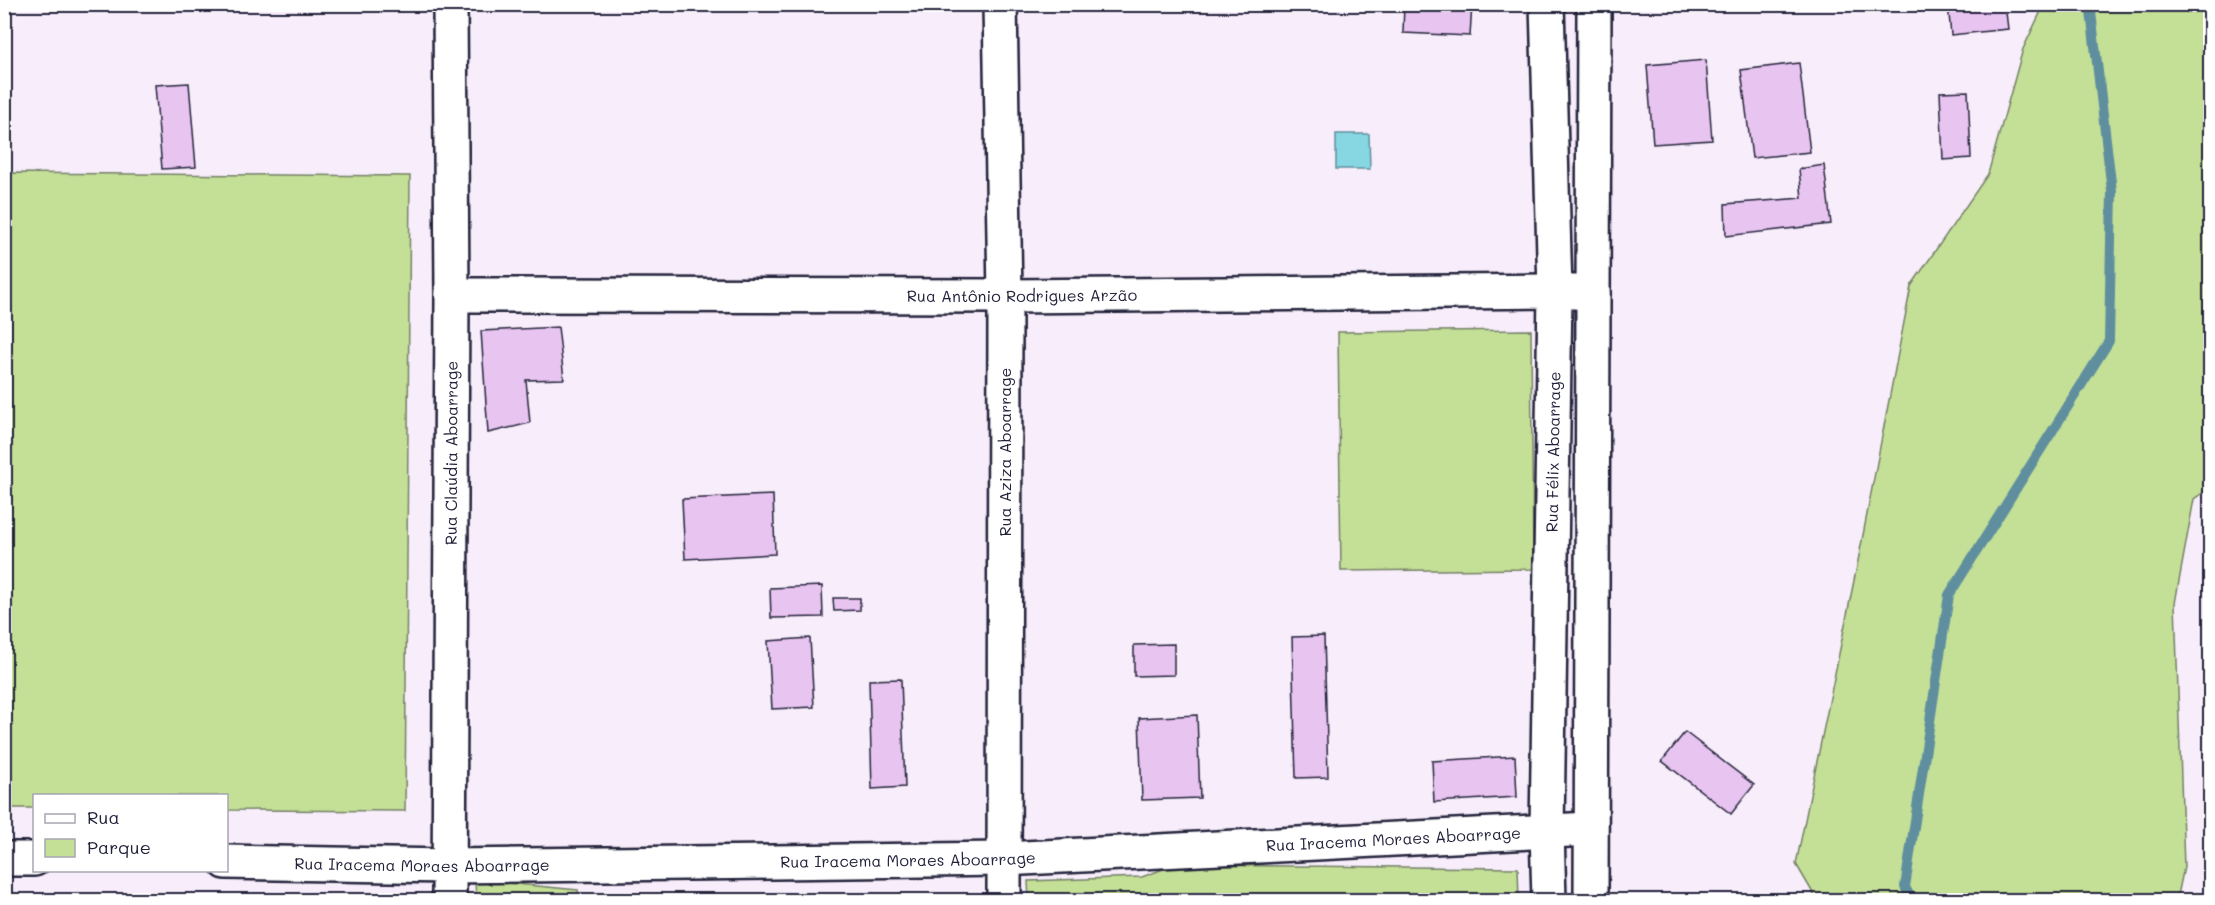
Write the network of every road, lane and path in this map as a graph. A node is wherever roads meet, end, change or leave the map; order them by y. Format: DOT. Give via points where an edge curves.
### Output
graph roads {
  1 [pos="450,4"];
  2 [pos="1000,4"];
  3 [pos="1547,4"];
  4 [pos="1594,4"];
  5 [pos="1555,291"];
  6 [pos="1593,293"];
  7 [pos="452,295"];
  8 [pos="1005,296"];
  9 [pos="1590,829"];
  10 [pos="1547,831"];
  11 [pos="4,859"];
  12 [pos="33,859"];
  13 [pos="1003,859"];
  14 [pos="228,862"];
  15 [pos="448,866"];
  16 [pos="448,900"];
  17 [pos="1004,900"];
  18 [pos="1549,900"];
  19 [pos="1591,900"];
  1 -- 7 [label="street, Rua Claúdia Aboarrage"];
  2 -- 8 [label="street, Rua Aziza Aboarrage"];
  3 -- 5 [label="street, Rua Félix Aboarrage"];
  4 -- 6 [label="street"];
  5 -- 6 [label="street, Rua Antônio Rodrigues Arzão"];
  5 -- 8 [label="street, Rua Antônio Rodrigues Arzão"];
  5 -- 10 [label="street, Rua Félix Aboarrage"];
  6 -- 9 [label="street"];
  7 -- 8 [label="street, Rua Antônio Rodrigues Arzão"];
  7 -- 15 [label="street, Rua Claúdia Aboarrage"];
  8 -- 13 [label="street, Rua Aziza Aboarrage"];
  9 -- 10 [label="street, Rua Iracema Moraes Aboarrage"];
  9 -- 19 [label="street"];
  10 -- 13 [label="street, Rua Iracema Moraes Aboarrage"];
  10 -- 18 [label="street, Rua Félix Aboarrage"];
  11 -- 12 [label="street"];
  13 -- 15 [label="street, Rua Iracema Moraes Aboarrage"];
  13 -- 17 [label="street, Rua Aziza Aboarrage"];
  14 -- 15 [label="street, Rua Iracema Moraes Aboarrage"];
  15 -- 16 [label="street, Rua Claúdia Aboarrage"];
}
